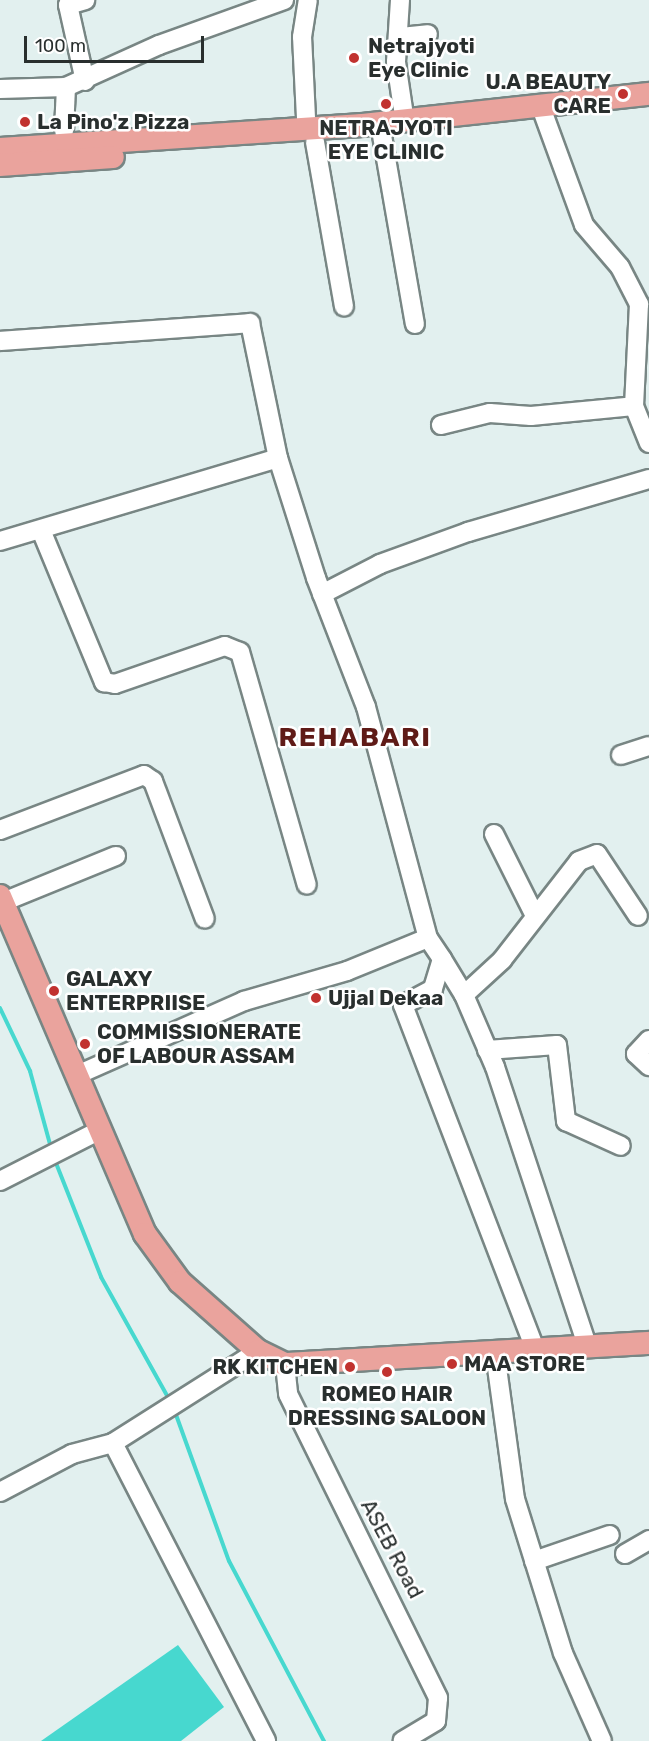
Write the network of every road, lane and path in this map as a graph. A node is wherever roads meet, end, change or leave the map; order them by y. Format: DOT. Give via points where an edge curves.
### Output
graph roads {
  1 [pos="85,0"];
  2 [pos="284,0"];
  3 [pos="308,0"];
  4 [pos="404,1"];
  5 [pos="428,34"];
  6 [pos="401,38"];
  7 [pos="85,81"];
  8 [pos="66,87"];
  9 [pos="0,89"];
  10 [pos="649,94"];
  11 [pos="543,110"];
  12 [pos="306,117"];
  13 [pos="405,122"];
  14 [pos="371,125"];
  15 [pos="64,131"];
  16 [pos="0,135"];
  17 [pos="321,135"];
  18 [pos="0,148"];
  19 [pos="0,165"];
  20 [pos="344,306"];
  21 [pos="415,324"];
  22 [pos="0,341"];
  23 [pos="634,406"];
  24 [pos="441,425"];
  25 [pos="649,443"];
  26 [pos="278,458"];
  27 [pos="649,479"];
  28 [pos="41,530"];
  29 [pos="0,541"];
  30 [pos="322,594"];
  31 [pos="649,746"];
  32 [pos="621,755"];
  33 [pos="0,830"];
  34 [pos="494,834"];
  35 [pos="116,856"];
  36 [pos="307,885"];
  37 [pos="1,899"];
  38 [pos="535,916"];
  39 [pos="638,916"];
  40 [pos="205,919"];
  41 [pos="428,938"];
  42 [pos="442,960"];
  43 [pos="464,995"];
  44 [pos="649,1040"];
  45 [pos="487,1050"];
  46 [pos="649,1066"];
  47 [pos="77,1075"];
  48 [pos="100,1130"];
  49 [pos="621,1146"];
  50 [pos="0,1181"];
  51 [pos="649,1343"];
  52 [pos="588,1348"];
  53 [pos="258,1351"];
  54 [pos="536,1352"];
  55 [pos="495,1353"];
  56 [pos="285,1364"];
  57 [pos="113,1443"];
  58 [pos="0,1492"];
  59 [pos="610,1535"];
  60 [pos="649,1540"];
  61 [pos="625,1554"];
  62 [pos="534,1561"];
  63 [pos="266,1741"];
  64 [pos="403,1741"];
  65 [pos="602,1741"];
  1 -- 7 [label="street" via="68,4"];
  2 -- 7 [label="street" via="169,41"];
  3 -- 12 [label="street" via="302,37"];
  4 -- 6 [label="street"];
  5 -- 6 [label="street"];
  6 -- 13 [label="street" via="396,62"];
  7 -- 8 [label="street"];
  8 -- 9 [label="street"];
  8 -- 15 [label="street"];
  10 -- 11 [label="main road"];
  11 -- 13 [label="main road"];
  11 -- 23 [label="street" via="584,225 620,267 639,304"];
  12 -- 14 [label="main road" via="345,114"];
  12 -- 15 [label="main road"];
  13 -- 14 [label="main road"];
  14 -- 17 [label="main road" via="352,135"];
  14 -- 21 [label="street"];
  15 -- 16 [label="main road"];
  17 -- 18 [label="main road"];
  17 -- 19 [label="main road"];
  17 -- 20 [label="street"];
  22 -- 26 [label="street" via="250,323"];
  23 -- 24 [label="street" via="531,416 490,413"];
  23 -- 25 [label="street"];
  26 -- 28 [label="street"];
  26 -- 30 [label="street"];
  27 -- 30 [label="street" via="468,532 380,564"];
  28 -- 29 [label="street"];
  28 -- 36 [label="street" via="105,682 115,684 225,646 240,652"];
  30 -- 41 [label="street" via="366,707"];
  31 -- 32 [label="street"];
  33 -- 40 [label="street" via="144,774 153,781"];
  34 -- 38 [label="street"];
  35 -- 37 [label="street"];
  37 -- 47 [label="main road"];
  38 -- 39 [label="street" via="579,861 597,854"];
  38 -- 43 [label="street" via="502,960"];
  41 -- 42 [label="street"];
  41 -- 47 [label="street" via="347,971 244,1001"];
  42 -- 43 [label="street"];
  42 -- 54 [label="street" via="433,989 403,1005"];
  43 -- 45 [label="street"];
  44 -- 46 [label="street" via="636,1054"];
  45 -- 49 [label="street" via="557,1045 566,1121"];
  45 -- 52 [label="street"];
  47 -- 48 [label="main road"];
  48 -- 50 [label="street" via="76,1138"];
  48 -- 53 [label="main road" via="145,1234 180,1282"];
  51 -- 52 [label="main road"];
  52 -- 54 [label="main road"];
  53 -- 56 [label="main road"];
  53 -- 57 [label="street"];
  54 -- 55 [label="main road"];
  55 -- 56 [label="main road"];
  55 -- 62 [label="street" via="515,1499"];
  56 -- 64 [label="street, ASEB Road" via="288,1394 438,1698 436,1721"];
  57 -- 58 [label="street" via="72,1454"];
  57 -- 63 [label="street"];
  59 -- 62 [label="street"];
  60 -- 61 [label="street"];
  62 -- 65 [label="street" via="563,1653"];
}
